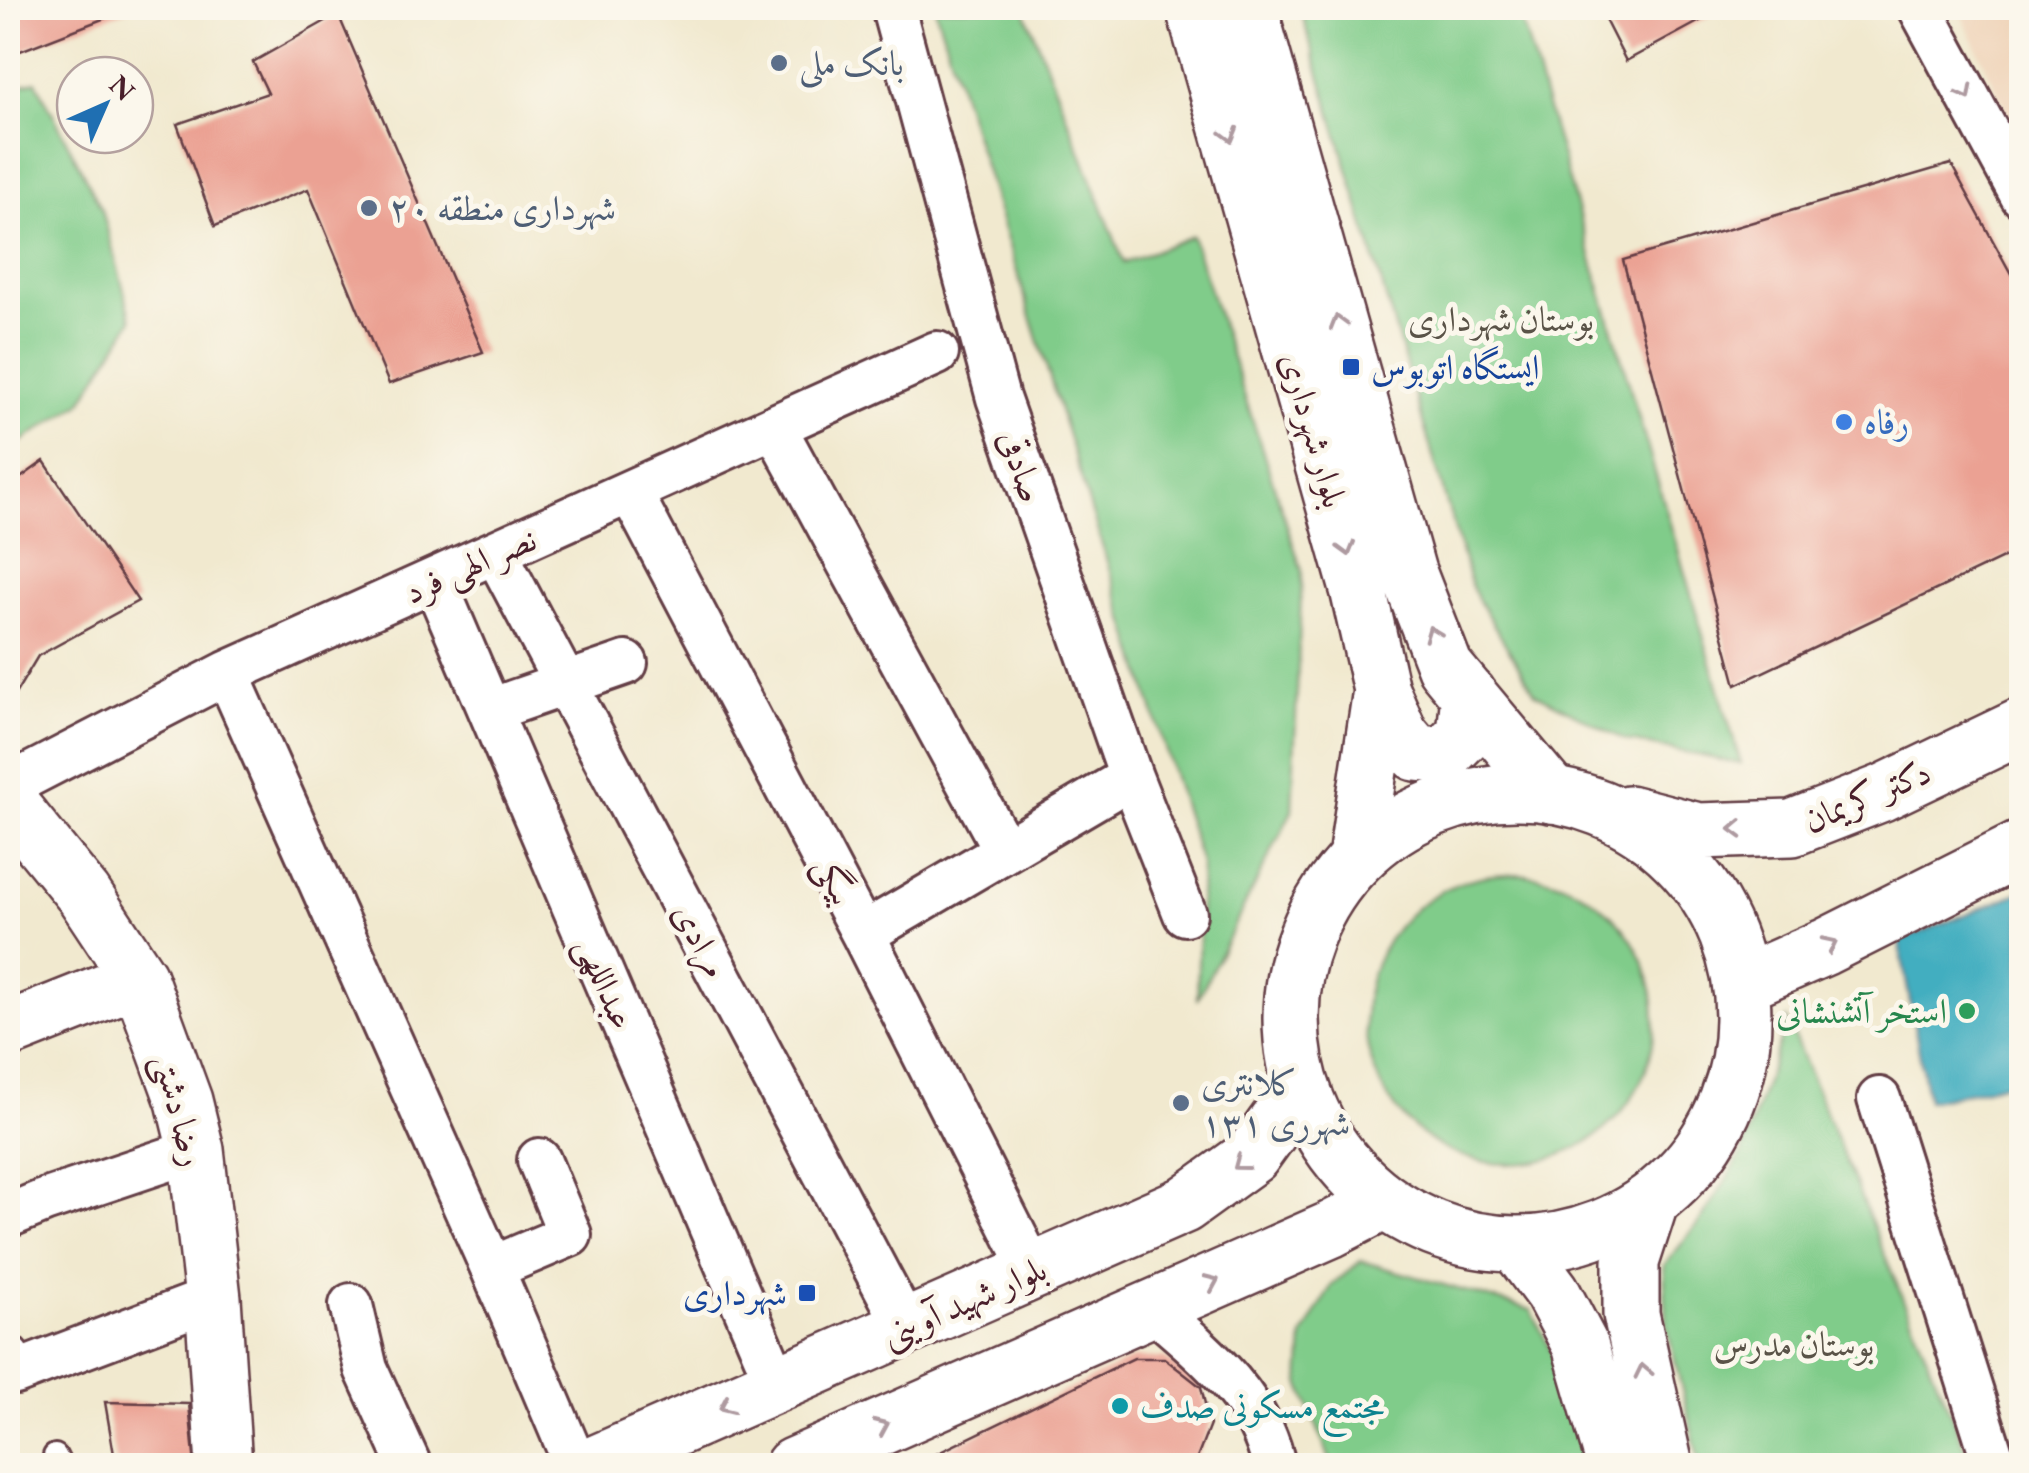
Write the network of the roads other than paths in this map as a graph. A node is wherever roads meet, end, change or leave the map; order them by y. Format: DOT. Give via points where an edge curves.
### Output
graph roads {
  1 [pos="893,8"];
  2 [pos="1249,8"];
  3 [pos="1920,8"];
  4 [pos="1193,22"];
  5 [pos="2022,196"];
  6 [pos="938,352"];
  7 [pos="774,428"];
  8 [pos="630,493"];
  9 [pos="496,553"];
  10 [pos="435,582"];
  11 [pos="626,663"];
  12 [pos="227,673"];
  13 [pos="566,684"];
  14 [pos="1381,690"];
  15 [pos="1469,695"];
  16 [pos="490,710"];
  17 [pos="2022,726"];
  18 [pos="1130,778"];
  19 [pos="8,786"];
  20 [pos="1569,799"];
  21 [pos="8,802"];
  22 [pos="2022,848"];
  23 [pos="1004,849"];
  24 [pos="1356,858"];
  25 [pos="1185,914"];
  26 [pos="863,934"];
  27 [pos="139,978"];
  28 [pos="1741,984"];
  29 [pos="8,1030"];
  30 [pos="1302,1088"];
  31 [pos="1880,1098"];
  32 [pos="196,1150"];
  33 [pos="538,1160"];
  34 [pos="1384,1202"];
  35 [pos="1650,1203"];
  36 [pos="8,1216"];
  37 [pos="1517,1246"];
  38 [pos="492,1268"];
  39 [pos="1034,1271"];
  40 [pos="213,1298"];
  41 [pos="351,1305"];
  42 [pos="1152,1308"];
  43 [pos="906,1327"];
  44 [pos="8,1357"];
  45 [pos="777,1384"];
  46 [pos="224,1466"];
  47 [pos="410,1466"];
  48 [pos="576,1466"];
  49 [pos="590,1466"];
  50 [pos="793,1466"];
  51 [pos="1274,1466"];
  52 [pos="1616,1466"];
  53 [pos="1665,1466"];
  54 [pos="1995,1466"];
  1 -- 18 [label="street, صادقی" via="998,398"];
  15 -- 2 [label="main road, بلوار شهرداری, one-way" via="1445,667 1408,572"];
  3 -- 5 [label="street, one-way"];
  4 -- 14 [label="main road, بلوار شهرداری, one-way" via="1358,588"];
  6 -- 7 [label="street, نصر الهی فرد"];
  7 -- 8 [label="street, نصر الهی فرد"];
  7 -- 23 [label="street"];
  8 -- 9 [label="street, نصر الهی فرد"];
  8 -- 26 [label="street, بیگی"];
  9 -- 10 [label="street, نصر الهی فرد"];
  9 -- 13 [label="street, مرادی"];
  10 -- 12 [label="street, نصر الهی فرد"];
  10 -- 16 [label="street, عبداللهی"];
  11 -- 13 [label="street"];
  12 -- 19 [label="street, نصر الهی فرد"];
  12 -- 38 [label="street"];
  13 -- 16 [label="street"];
  13 -- 43 [label="street, مرادی"];
  14 -- 15 [label="main road" via="1416,753 1444,755 1465,734"];
  14 -- 24 [label="main road, بلوار شهرداری"];
  15 -- 20 [label="main road, بلوار شهرداری"];
  16 -- 45 [label="street, عبداللهی"];
  17 -- 20 [label="main road, دکتر کریمان, one-way" via="1792,828 1698,831"];
  18 -- 23 [label="street"];
  18 -- 25 [label="street, صادقی"];
  20 -- 24 [label="main road" via="1499,792 1446,802 1398,825"];
  20 -- 28 [label="main road" via="1632,824 1672,854 1705,892 1728,936"];
  21 -- 27 [label="main road, رضا دشتی" via="84,895"];
  28 -- 22 [label="main road, one-way"];
  23 -- 26 [label="street"];
  24 -- 30 [label="main road" via="1318,907 1296,966 1290,1028"];
  26 -- 39 [label="street, بیگی"];
  27 -- 29 [label="main road"];
  27 -- 32 [label="main road, رضا دشتی"];
  28 -- 35 [label="main road" via="1742,1046 1726,1106 1694,1160"];
  30 -- 34 [label="main road" via="1334,1152"];
  30 -- 39 [label="main road, بلوار شهید آوینی, one-way" via="1252,1156 1184,1205"];
  31 -- 54 [label="street"];
  32 -- 36 [label="street"];
  32 -- 40 [label="main road, رضا دشتی"];
  33 -- 38 [label="street" via="570,1235"];
  34 -- 37 [label="main road" via="1447,1234"];
  42 -- 34 [label="main road, one-way"];
  35 -- 37 [label="main road" via="1587,1235"];
  53 -- 35 [label="main road, one-way" via="1631,1314 1631,1262"];
  37 -- 52 [label="main road" via="1580,1344"];
  38 -- 48 [label="street"];
  39 -- 43 [label="main road, بلوار شهید آوینی"];
  40 -- 44 [label="street" via="14,1374"];
  40 -- 46 [label="main road, رضا دشتی"];
  41 -- 47 [label="street" via="366,1369"];
  50 -- 42 [label="main road, one-way"];
  42 -- 51 [label="street" via="1225,1372 1270,1443"];
  43 -- 45 [label="main road, بلوار شهید آوینی"];
  45 -- 49 [label="main road, بلوار شهید آوینی, one-way"];
}
